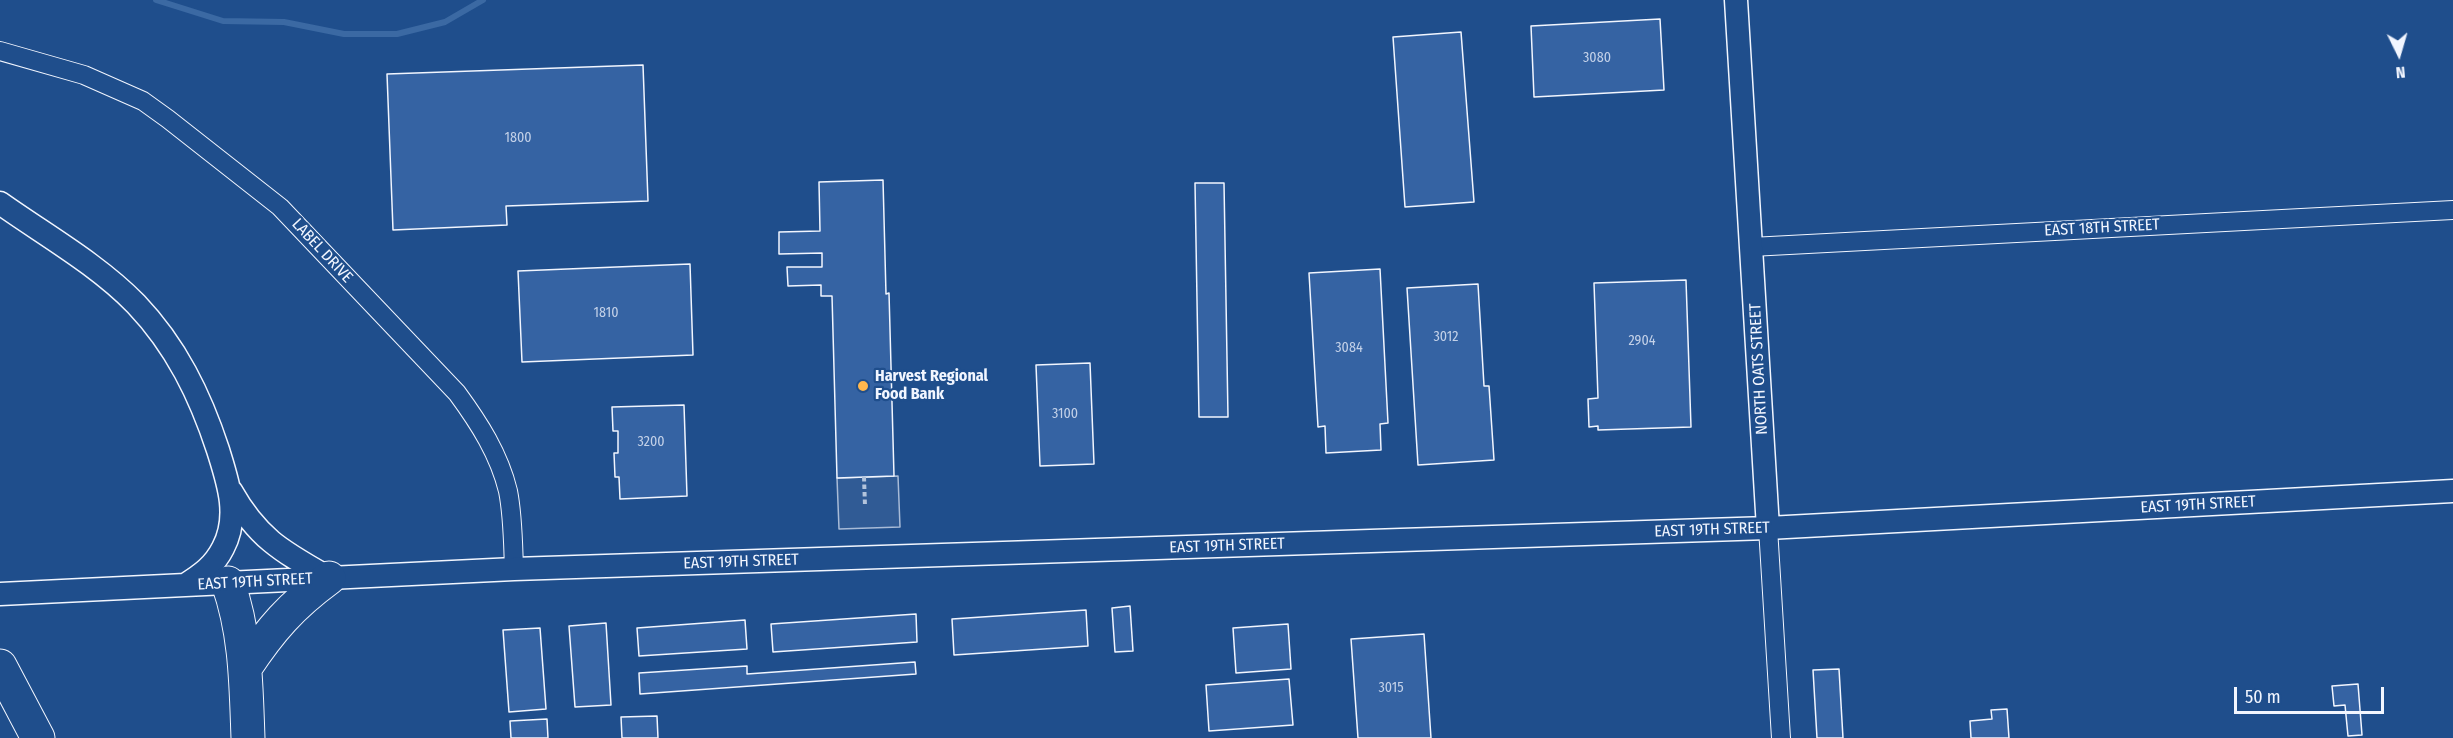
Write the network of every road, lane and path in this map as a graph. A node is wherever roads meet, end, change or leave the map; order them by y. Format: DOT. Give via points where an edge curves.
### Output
graph roads {
  1 [pos="1736,0"];
  2 [pos="0,51"];
  3 [pos="0,203"];
  4 [pos="2453,210"];
  5 [pos="1751,247"];
  6 [pos="864,477"];
  7 [pos="231,491"];
  8 [pos="2453,491"];
  9 [pos="865,506"];
  10 [pos="1768,528"];
  11 [pos="514,569"];
  12 [pos="329,578"];
  13 [pos="228,583"];
  14 [pos="185,585"];
  15 [pos="5,594"];
  16 [pos="0,666"];
  17 [pos="245,668"];
  18 [pos="38,738"];
  19 [pos="248,738"];
  20 [pos="1781,738"];
  1 -- 5 [label="street, NORTH OATS STREET"];
  2 -- 11 [label="street, LABEL DRIVE" via="84,75 143,101 280,207 457,393 474,416 499,464 507,490"];
  3 -- 7 [label="street" via="113,283 159,330 194,385"];
  4 -- 5 [label="street, EAST 18TH STREET"];
  5 -- 10 [label="street, NORTH OATS STREET"];
  6 -- 9 [label="path"];
  7 -- 12 [label="street" via="244,515 270,543"];
  7 -- 14 [label="street" via="231,524 224,546 207,571"];
  8 -- 10 [label="street, EAST 19TH STREET"];
  10 -- 11 [label="street, EAST 19TH STREET"];
  10 -- 20 [label="street, NORTH OATS STREET"];
  11 -- 12 [label="street, EAST 19TH STREET"];
  12 -- 13 [label="street, EAST 19TH STREET"];
  12 -- 17 [label="highway" via="274,626"];
  13 -- 14 [label="street, EAST 19TH STREET"];
  13 -- 17 [label="highway" via="243,636"];
  14 -- 15 [label="street, EAST 19TH STREET"];
  16 -- 18 [label="highway"];
  17 -- 19 [label="highway"];
}
